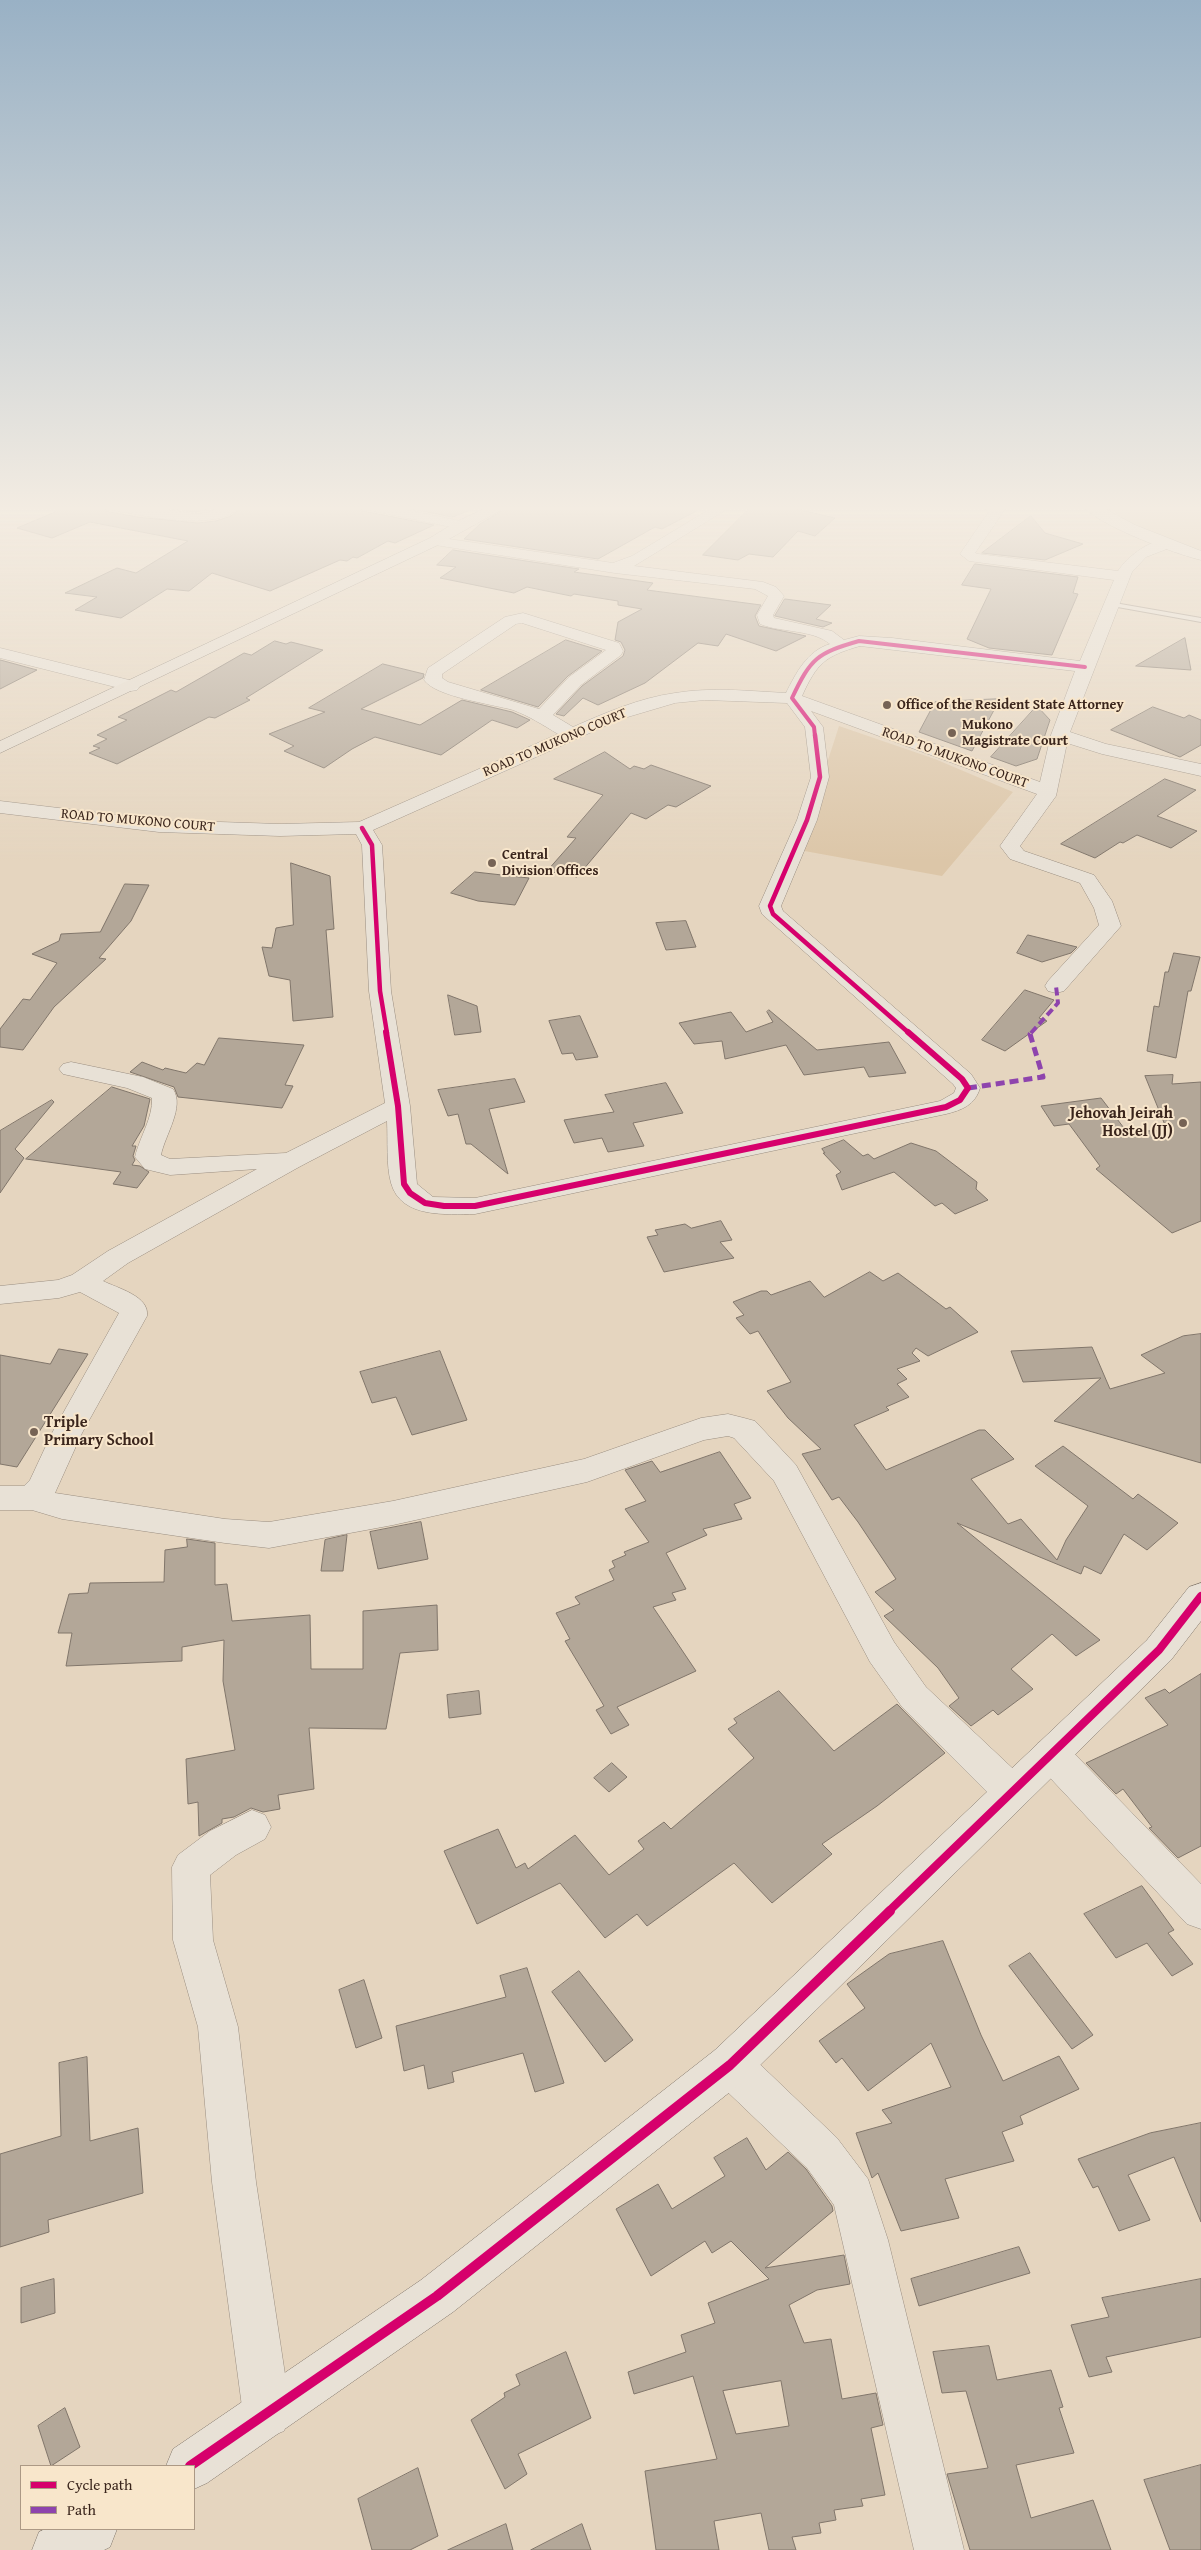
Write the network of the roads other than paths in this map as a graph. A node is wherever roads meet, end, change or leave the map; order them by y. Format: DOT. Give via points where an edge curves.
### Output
graph roads {
  1 [pos="262,624"];
  2 [pos="505,624"];
  3 [pos="542,624"];
  4 [pos="772,624"];
  5 [pos="1104,624"];
  6 [pos="840,645"];
  7 [pos="0,653"];
  8 [pos="1085,666"];
  9 [pos="131,686"];
  10 [pos="792,698"];
  11 [pos="542,716"];
  12 [pos="571,734"];
  13 [pos="1060,735"];
  14 [pos="0,748"];
  15 [pos="1201,770"];
  16 [pos="1046,791"];
  17 [pos="0,807"];
  18 [pos="362,828"];
  19 [pos="1056,986"];
  20 [pos="71,1069"];
  21 [pos="398,1106"];
  22 [pos="290,1161"];
  23 [pos="82,1282"];
  24 [pos="0,1295"];
  25 [pos="0,1498"];
  26 [pos="32,1498"];
  27 [pos="1201,1596"];
  28 [pos="1051,1754"];
  29 [pos="1011,1792"];
  30 [pos="252,1827"];
  31 [pos="1201,1911"];
  32 [pos="730,2065"];
  33 [pos="267,2414"];
  34 [pos="191,2465"];
  35 [pos="90,2530"];
  36 [pos="57,2550"];
  37 [pos="939,2550"];
  1 -- 9 [label="highway"];
  2 -- 11 [label="street" via="434,672 433,680 442,686"];
  3 -- 11 [label="street" via="613,646 615,651 575,681"];
  4 -- 6 [label="street" via="826,634 836,638"];
  5 -- 8 [label="street, ROAD TO MUKONO COURT"];
  6 -- 8 [label="street" via="859,641 892,643"];
  6 -- 10 [label="street" via="828,650 806,669"];
  7 -- 9 [label="street"];
  8 -- 13 [label="street, ROAD TO MUKONO COURT"];
  9 -- 14 [label="highway"];
  10 -- 12 [label="street, ROAD TO MUKONO COURT" via="733,694 674,698 614,715"];
  10 -- 16 [label="street, ROAD TO MUKONO COURT"];
  10 -- 21 [label="street" via="814,727 820,777 807,820 771,900 773,914 962,1079 968,1088 961,1101 946,1107 475,1206 424,1205 410,1195 404,1184"];
  11 -- 12 [label="street"];
  12 -- 18 [label="street, ROAD TO MUKONO COURT"];
  13 -- 15 [label="street" via="1102,749"];
  13 -- 16 [label="street, ROAD TO MUKONO COURT"];
  16 -- 19 [label="street" via="1046,796 1010,846 1012,851 1087,879 1110,917 1110,926"];
  17 -- 18 [label="street, ROAD TO MUKONO COURT" via="159,826 280,830"];
  18 -- 21 [label="street" via="372,846 380,991"];
  20 -- 22 [label="street" via="134,1082 164,1094 165,1111 152,1138 148,1157 154,1163 170,1167"];
  21 -- 22 [label="street"];
  22 -- 23 [label="street" via="118,1257"];
  23 -- 24 [label="street" via="60,1289"];
  23 -- 26 [label="street" via="128,1304 134,1309 133,1316 67,1433 42,1487"];
  25 -- 26 [label="street"];
  26 -- 29 [label="street" via="62,1506 269,1535 392,1514 587,1470 702,1429 728,1425 744,1429 785,1473 882,1652 914,1697"];
  27 -- 28 [label="street" via="1159,1650"];
  28 -- 29 [label="street"];
  28 -- 31 [label="street"];
  29 -- 32 [label="street"];
  30 -- 33 [label="street" via="223,1843 191,1867 193,1940 218,2027 234,2182"];
  32 -- 33 [label="street" via="437,2296"];
  32 -- 37 [label="street" via="822,2153 853,2194"];
  33 -- 34 [label="street"];
  35 -- 36 [label="street"];
}
